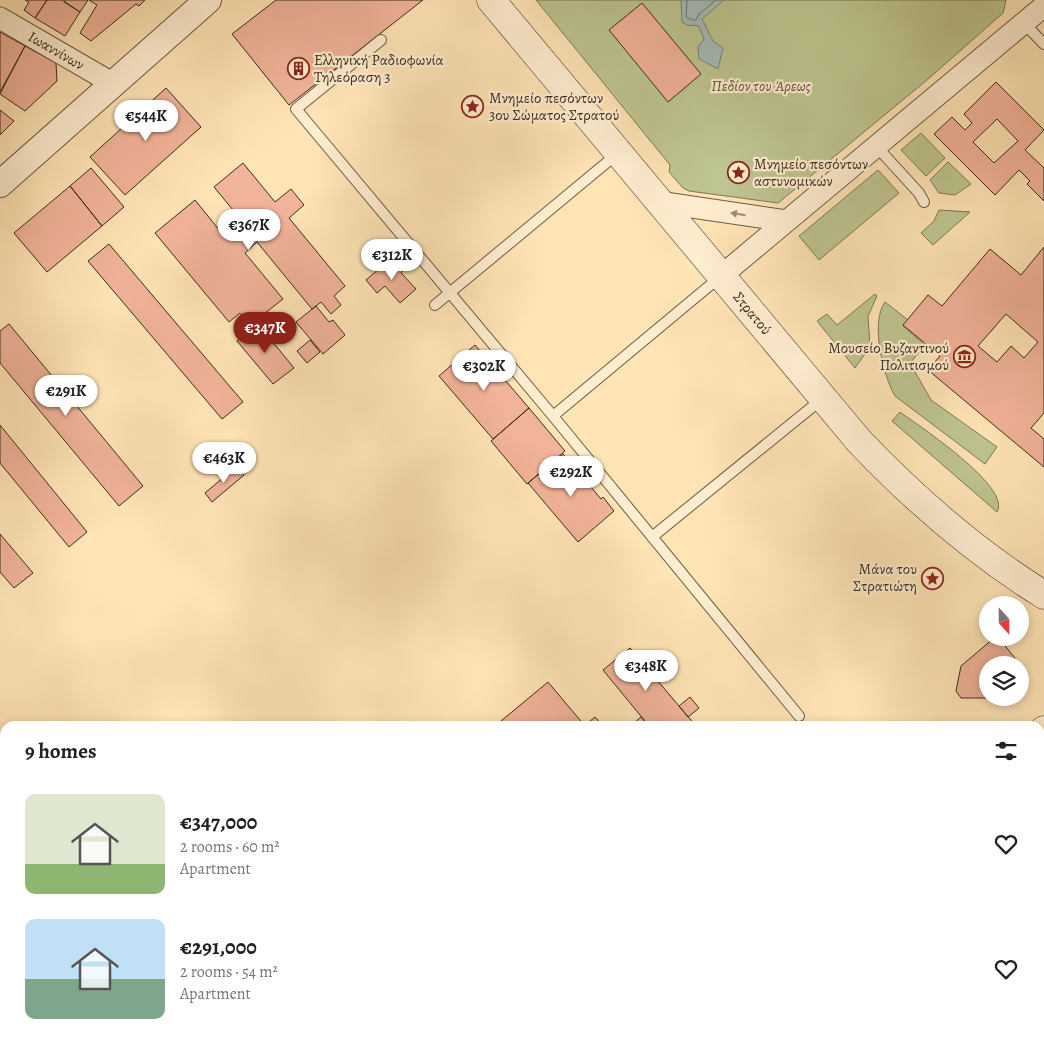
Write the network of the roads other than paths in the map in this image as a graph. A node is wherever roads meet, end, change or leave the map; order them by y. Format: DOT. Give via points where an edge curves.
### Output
graph roads {
  1 [pos="208,0"];
  2 [pos="491,0"];
  3 [pos="1044,6"];
  4 [pos="0,18"];
  5 [pos="1034,22"];
  6 [pos="381,40"];
  7 [pos="1044,44"];
  8 [pos="112,83"];
  9 [pos="876,146"];
  10 [pos="618,154"];
  11 [pos="4,175"];
  12 [pos="658,202"];
  13 [pos="924,202"];
  14 [pos="786,221"];
  15 [pos="721,276"];
  16 [pos="449,294"];
  17 [pos="434,305"];
  18 [pos="822,399"];
  19 [pos="553,416"];
  20 [pos="652,536"];
  21 [pos="1044,595"];
  22 [pos="799,716"];
  1 -- 8 [label="street"];
  2 -- 10 [label="main road, Στρατού"];
  3 -- 5 [label="street"];
  4 -- 8 [label="street, Ιωαννίνων"];
  5 -- 7 [label="lane"];
  5 -- 9 [label="street"];
  6 -- 16 [label="lane" via="296,109"];
  8 -- 11 [label="street"];
  9 -- 13 [label="lane"];
  9 -- 14 [label="street"];
  10 -- 12 [label="main road, Στρατού"];
  10 -- 16 [label="lane"];
  14 -- 12 [label="street, one-way"];
  12 -- 15 [label="main road, Στρατού"];
  14 -- 15 [label="street"];
  15 -- 18 [label="main road, Στρατού"];
  15 -- 19 [label="lane"];
  16 -- 17 [label="lane"];
  16 -- 19 [label="lane"];
  18 -- 20 [label="lane"];
  18 -- 21 [label="main road, Στρατού" via="883,466 927,507 977,549"];
  19 -- 20 [label="lane"];
  20 -- 22 [label="lane"];
}
